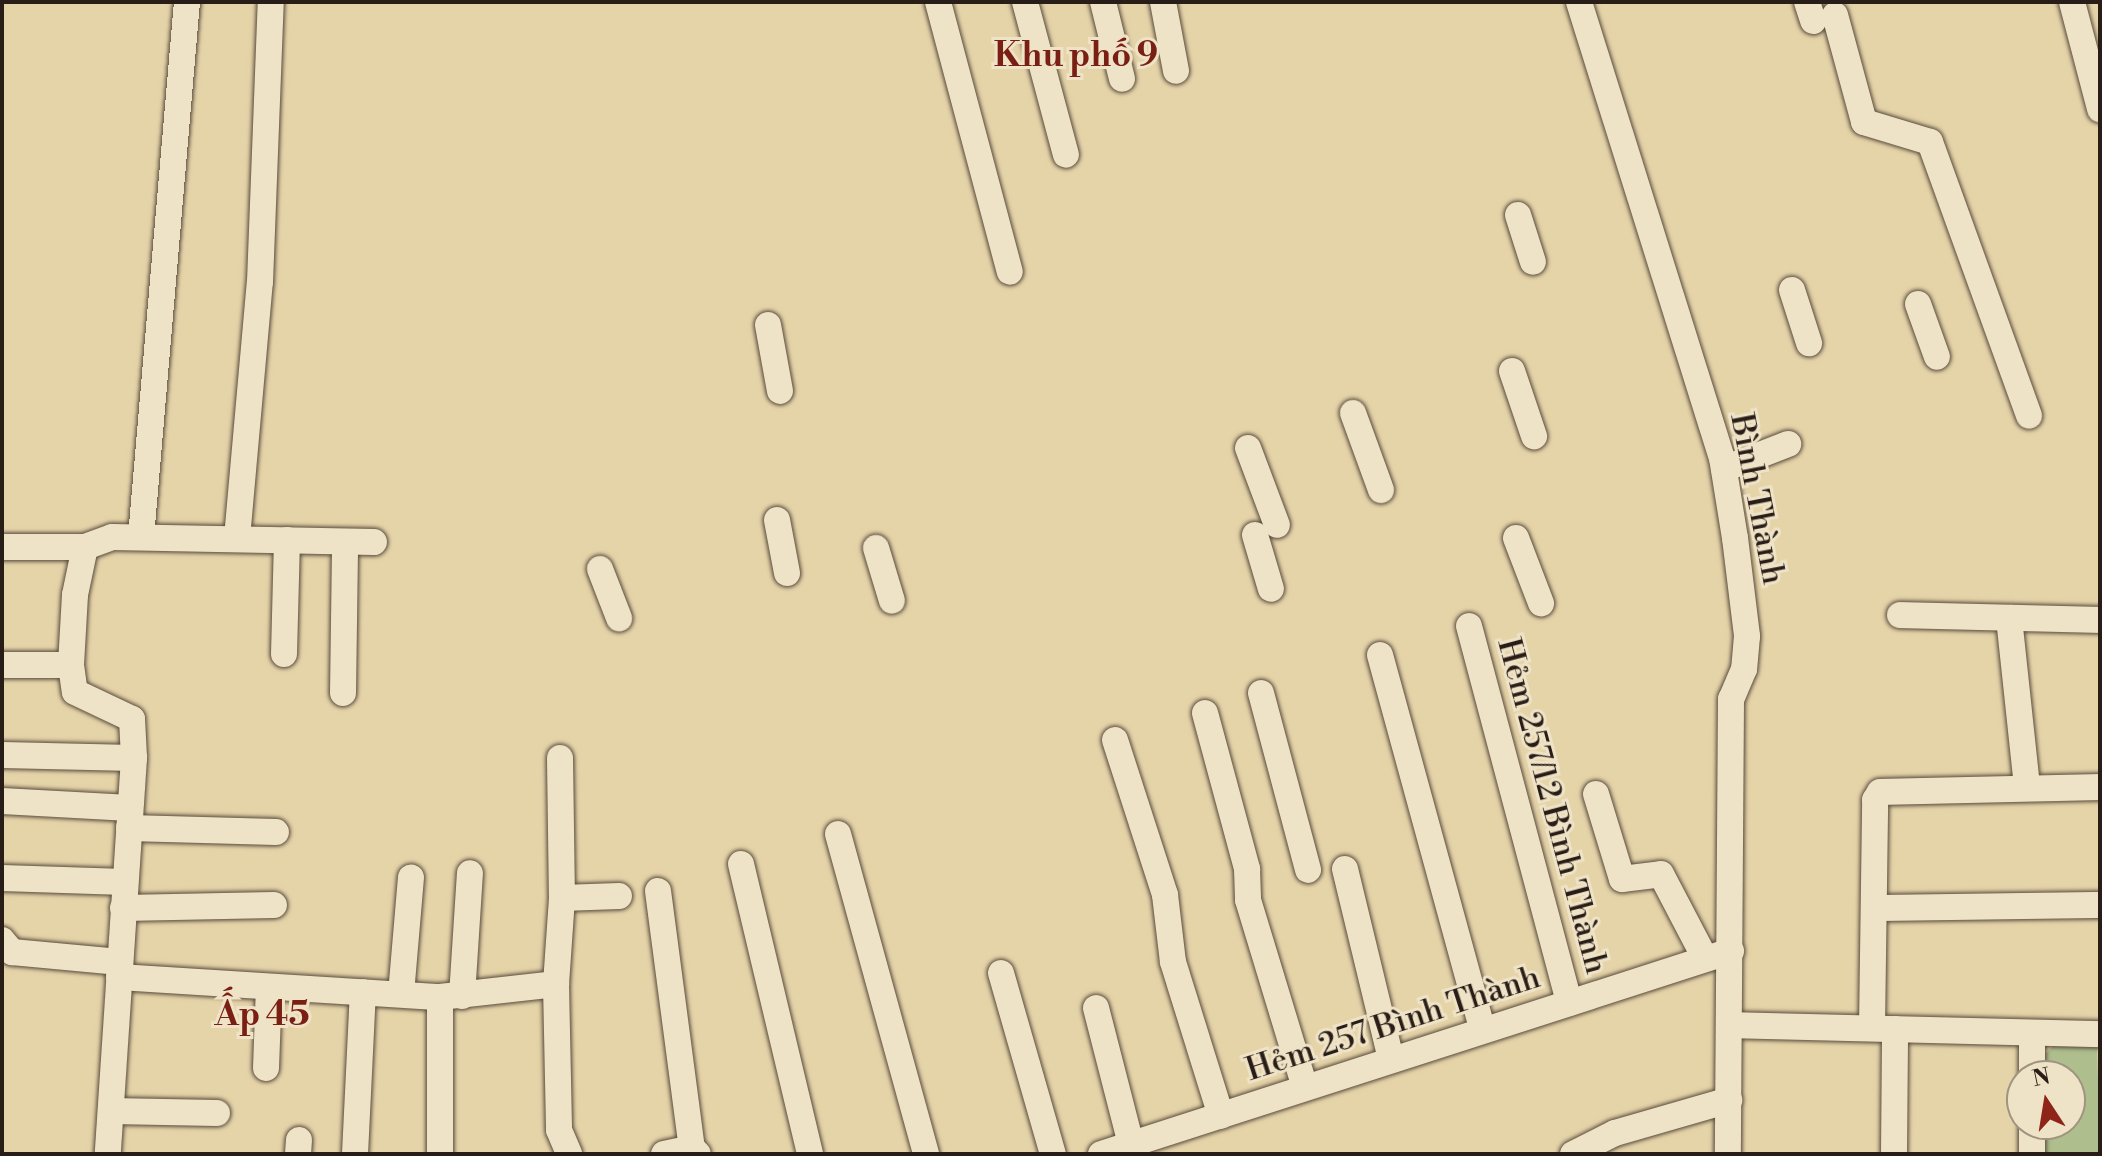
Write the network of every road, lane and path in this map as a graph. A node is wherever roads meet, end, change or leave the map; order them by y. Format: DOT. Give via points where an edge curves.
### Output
graph roads {
  1 [pos="187,2"];
  2 [pos="271,2"];
  3 [pos="938,2"];
  4 [pos="1025,2"];
  5 [pos="1103,2"];
  6 [pos="1163,2"];
  7 [pos="1579,2"];
  8 [pos="2072,2"];
  9 [pos="1818,13"];
  10 [pos="1176,71"];
  11 [pos="1122,79"];
  12 [pos="2098,92"];
  13 [pos="1066,155"];
  14 [pos="1518,215"];
  15 [pos="1533,262"];
  16 [pos="1010,272"];
  17 [pos="1792,290"];
  18 [pos="1918,304"];
  19 [pos="768,325"];
  20 [pos="1809,343"];
  21 [pos="1937,357"];
  22 [pos="1512,371"];
  23 [pos="780,391"];
  24 [pos="1353,413"];
  25 [pos="2029,416"];
  26 [pos="1534,436"];
  27 [pos="1788,444"];
  28 [pos="1248,448"];
  29 [pos="1724,469"];
  30 [pos="1381,490"];
  31 [pos="777,520"];
  32 [pos="141,537"];
  33 [pos="237,538"];
  34 [pos="1516,538"];
  35 [pos="287,540"];
  36 [pos="345,542"];
  37 [pos="374,542"];
  38 [pos="2,547"];
  39 [pos="85,547"];
  40 [pos="876,548"];
  41 [pos="600,569"];
  42 [pos="787,573"];
  43 [pos="1271,589"];
  44 [pos="892,601"];
  45 [pos="1541,603"];
  46 [pos="1900,615"];
  47 [pos="619,618"];
  48 [pos="2009,618"];
  49 [pos="2100,620"];
  50 [pos="1469,626"];
  51 [pos="284,654"];
  52 [pos="1380,655"];
  53 [pos="2,665"];
  54 [pos="71,665"];
  55 [pos="343,693"];
  56 [pos="1261,693"];
  57 [pos="1205,713"];
  58 [pos="1115,740"];
  59 [pos="2,755"];
  60 [pos="134,758"];
  61 [pos="560,758"];
  62 [pos="2027,787"];
  63 [pos="2100,787"];
  64 [pos="1596,794"];
  65 [pos="2,801"];
  66 [pos="130,818"];
  67 [pos="276,832"];
  68 [pos="838,834"];
  69 [pos="741,864"];
  70 [pos="1345,869"];
  71 [pos="1308,870"];
  72 [pos="470,873"];
  73 [pos="411,877"];
  74 [pos="2,878"];
  75 [pos="658,891"];
  76 [pos="124,895"];
  77 [pos="619,896"];
  78 [pos="562,898"];
  79 [pos="274,905"];
  80 [pos="2100,905"];
  81 [pos="1875,908"];
  82 [pos="2,940"];
  83 [pos="1731,951"];
  84 [pos="1705,958"];
  85 [pos="119,970"];
  86 [pos="1001,973"];
  87 [pos="556,984"];
  88 [pos="269,987"];
  89 [pos="363,992"];
  90 [pos="401,994"];
  91 [pos="451,996"];
  92 [pos="1569,1003"];
  93 [pos="1096,1008"];
  94 [pos="1729,1025"];
  95 [pos="1482,1028"];
  96 [pos="1884,1028"];
  97 [pos="2032,1033"];
  98 [pos="2100,1034"];
  99 [pos="1391,1059"];
  100 [pos="2032,1060"];
  101 [pos="266,1068"];
  102 [pos="1305,1088"];
  103 [pos="1729,1100"];
  104 [pos="111,1111"];
  105 [pos="217,1113"];
  106 [pos="1221,1116"];
  107 [pos="1131,1144"];
  108 [pos="695,1151"];
  109 [pos="108,1154"];
  110 [pos="355,1154"];
  111 [pos="440,1154"];
  112 [pos="569,1154"];
  113 [pos="664,1154"];
  114 [pos="810,1154"];
  115 [pos="926,1154"];
  116 [pos="1053,1154"];
  117 [pos="1101,1154"];
  118 [pos="1573,1154"];
  119 [pos="1728,1154"];
  120 [pos="1894,1154"];
  1 -- 32 [label="street"];
  2 -- 33 [label="street" via="260,282"];
  3 -- 16 [label="street"];
  4 -- 13 [label="street"];
  5 -- 11 [label="street"];
  6 -- 10 [label="street"];
  7 -- 29 [label="street, Bình Thành"];
  8 -- 12 [label="street"];
  9 -- 25 [label="street" via="1864,122 1930,142"];
  14 -- 15 [label="street"];
  17 -- 20 [label="street"];
  18 -- 21 [label="street"];
  19 -- 23 [label="street"];
  22 -- 26 [label="street"];
  24 -- 30 [label="street"];
  27 -- 29 [label="street"];
  28 -- 43 [label="street" via="1266,530"];
  29 -- 83 [label="street, Bình Thành" via="1747,636 1744,669 1731,699"];
  31 -- 42 [label="street"];
  32 -- 33 [label="street"];
  32 -- 39 [label="street" via="112,537"];
  33 -- 35 [label="street"];
  34 -- 45 [label="street"];
  35 -- 36 [label="street"];
  35 -- 51 [label="street"];
  36 -- 37 [label="street"];
  36 -- 55 [label="street"];
  38 -- 39 [label="street"];
  39 -- 54 [label="street"];
  40 -- 44 [label="street"];
  41 -- 47 [label="street"];
  46 -- 48 [label="street"];
  48 -- 49 [label="street"];
  48 -- 62 [label="street"];
  50 -- 92 [label="street, Hẻm 257/12 Bình Thành"];
  52 -- 95 [label="street"];
  53 -- 54 [label="street"];
  54 -- 60 [label="street" via="75,692 132,719"];
  56 -- 71 [label="street"];
  57 -- 102 [label="street" via="1247,869 1248,900"];
  58 -- 106 [label="street" via="1165,895 1173,962"];
  59 -- 60 [label="street"];
  60 -- 66 [label="street"];
  61 -- 78 [label="street"];
  62 -- 63 [label="street"];
  62 -- 81 [label="street" via="1880,792 1875,800"];
  64 -- 84 [label="street" via="1622,879 1661,874"];
  65 -- 66 [label="street"];
  66 -- 67 [label="street"];
  66 -- 76 [label="street"];
  68 -- 115 [label="street"];
  69 -- 114 [label="street"];
  70 -- 99 [label="street"];
  72 -- 91 [label="street"];
  73 -- 90 [label="street"];
  74 -- 76 [label="street"];
  75 -- 108 [label="street"];
  76 -- 79 [label="street"];
  76 -- 85 [label="street"];
  77 -- 78 [label="street"];
  78 -- 87 [label="street"];
  80 -- 81 [label="street"];
  81 -- 96 [label="street"];
  82 -- 85 [label="street" via="12,952"];
  83 -- 84 [label="street, Hẻm 257 Bình Thành"];
  83 -- 94 [label="street, Bình Thành"];
  84 -- 92 [label="street, Hẻm 257 Bình Thành"];
  85 -- 88 [label="street"];
  85 -- 104 [label="street"];
  86 -- 116 [label="street"];
  87 -- 91 [label="street"];
  87 -- 112 [label="street" via="559,1130"];
  88 -- 89 [label="street"];
  88 -- 101 [label="street"];
  89 -- 90 [label="street"];
  89 -- 110 [label="street"];
  90 -- 91 [label="street"];
  91 -- 111 [label="street"];
  92 -- 95 [label="street, Hẻm 257 Bình Thành"];
  93 -- 107 [label="street"];
  94 -- 96 [label="street"];
  94 -- 103 [label="street, Bình Thành"];
  95 -- 99 [label="street, Hẻm 257 Bình Thành"];
  96 -- 97 [label="street"];
  96 -- 120 [label="street"];
  97 -- 98 [label="street"];
  97 -- 100 [label="street"];
  99 -- 102 [label="street, Hẻm 257 Bình Thành"];
  102 -- 106 [label="street, Hẻm 257 Bình Thành"];
  103 -- 118 [label="street" via="1615,1133"];
  103 -- 119 [label="street, Bình Thành"];
  104 -- 105 [label="street"];
  104 -- 109 [label="street"];
  106 -- 107 [label="street, Hẻm 257 Bình Thành"];
  107 -- 117 [label="street, Hẻm 257 Bình Thành"];
  108 -- 113 [label="street"];
}
